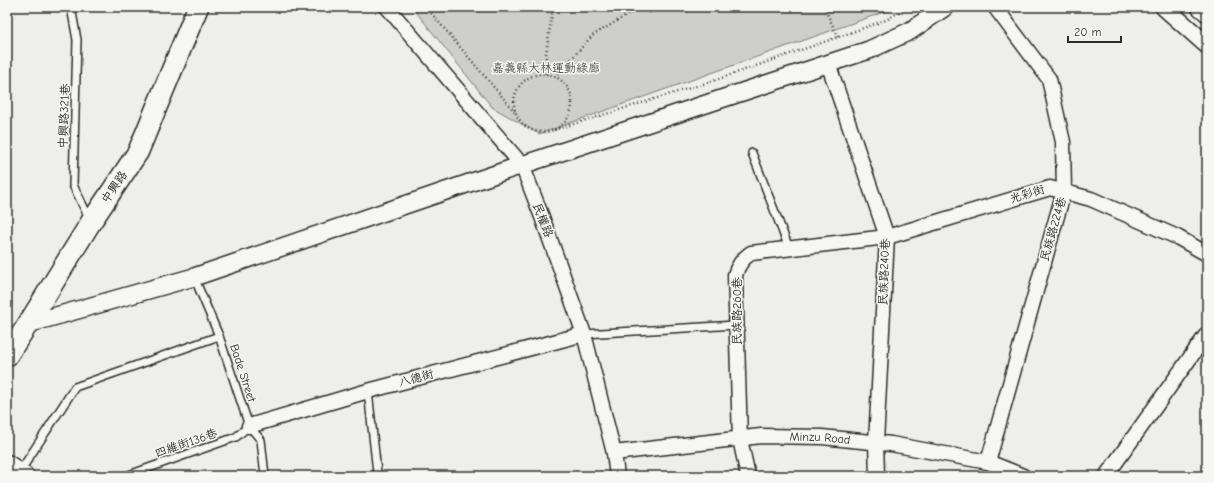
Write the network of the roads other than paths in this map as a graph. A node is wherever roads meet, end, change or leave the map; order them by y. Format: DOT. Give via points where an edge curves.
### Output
graph roads {
  1 [pos="71,7"];
  2 [pos="198,7"];
  3 [pos="387,7"];
  4 [pos="945,7"];
  5 [pos="995,7"];
  6 [pos="1164,7"];
  7 [pos="1200,7"];
  8 [pos="1207,13"];
  9 [pos="1207,44"];
  10 [pos="828,64"];
  11 [pos="752,153"];
  12 [pos="522,165"];
  13 [pos="1064,191"];
  14 [pos="91,222"];
  15 [pos="886,237"];
  16 [pos="789,248"];
  17 [pos="1207,254"];
  18 [pos="194,277"];
  19 [pos="28,324"];
  20 [pos="736,325"];
  21 [pos="584,334"];
  22 [pos="1207,334"];
  23 [pos="219,336"];
  24 [pos="7,356"];
  25 [pos="368,391"];
  26 [pos="249,426"];
  27 [pos="740,439"];
  28 [pos="876,442"];
  29 [pos="614,453"];
  30 [pos="988,462"];
  31 [pos="16,471"];
  32 [pos="376,472"];
  33 [pos="126,476"];
  34 [pos="265,476"];
  35 [pos="617,476"];
  36 [pos="748,476"];
  37 [pos="878,476"];
  38 [pos="1023,476"];
  39 [pos="1106,476"];
  1 -- 14 [label="lane, 中興路321巷" via="77,40 73,185"];
  2 -- 14 [label="main road, 中興路" via="138,152"];
  3 -- 12 [label="street, 民權路"];
  4 -- 10 [label="street" via="910,31 869,50"];
  5 -- 13 [label="street, 民族路224巷" via="1049,79 1063,142"];
  6 -- 9 [label="street"];
  7 -- 8 [label="street"];
  10 -- 12 [label="street"];
  10 -- 15 [label="street, 民族路240巷"];
  11 -- 16 [label="lane"];
  12 -- 18 [label="street"];
  12 -- 21 [label="street, 民權路"];
  13 -- 15 [label="street, 光彩街" via="1050,188"];
  13 -- 17 [label="street, 光彩街" via="1091,198 1177,237"];
  13 -- 30 [label="street, 民族路224巷"];
  14 -- 19 [label="main road, 中興路"];
  15 -- 16 [label="street, 民族路260巷"];
  15 -- 28 [label="street, 民族路240巷"];
  16 -- 20 [label="street, 民族路260巷" via="751,253 739,264 735,275"];
  18 -- 19 [label="street"];
  18 -- 23 [label="lane, Bade Street"];
  19 -- 24 [label="main road, 中興路"];
  20 -- 21 [label="lane"];
  20 -- 27 [label="street, 民族路260巷"];
  21 -- 25 [label="street, 八德街"];
  21 -- 29 [label="street, 民權路"];
  22 -- 39 [label="street"];
  23 -- 26 [label="lane, Bade Street"];
  23 -- 31 [label="lane" via="75,387"];
  25 -- 26 [label="street, 八德街"];
  25 -- 32 [label="lane"];
  26 -- 33 [label="lane, 四維街136巷" via="236,437"];
  26 -- 34 [label="lane, Bade Street" via="261,440"];
  27 -- 28 [label="street, Minzu Road" via="761,436 814,437"];
  27 -- 29 [label="street, Minzu Road"];
  27 -- 36 [label="street, 民族路260巷"];
  28 -- 30 [label="street, Minzu Road"];
  28 -- 37 [label="street, 民族路240巷"];
  29 -- 35 [label="street, 民權路"];
  30 -- 38 [label="street, Minzu Road"];
}
